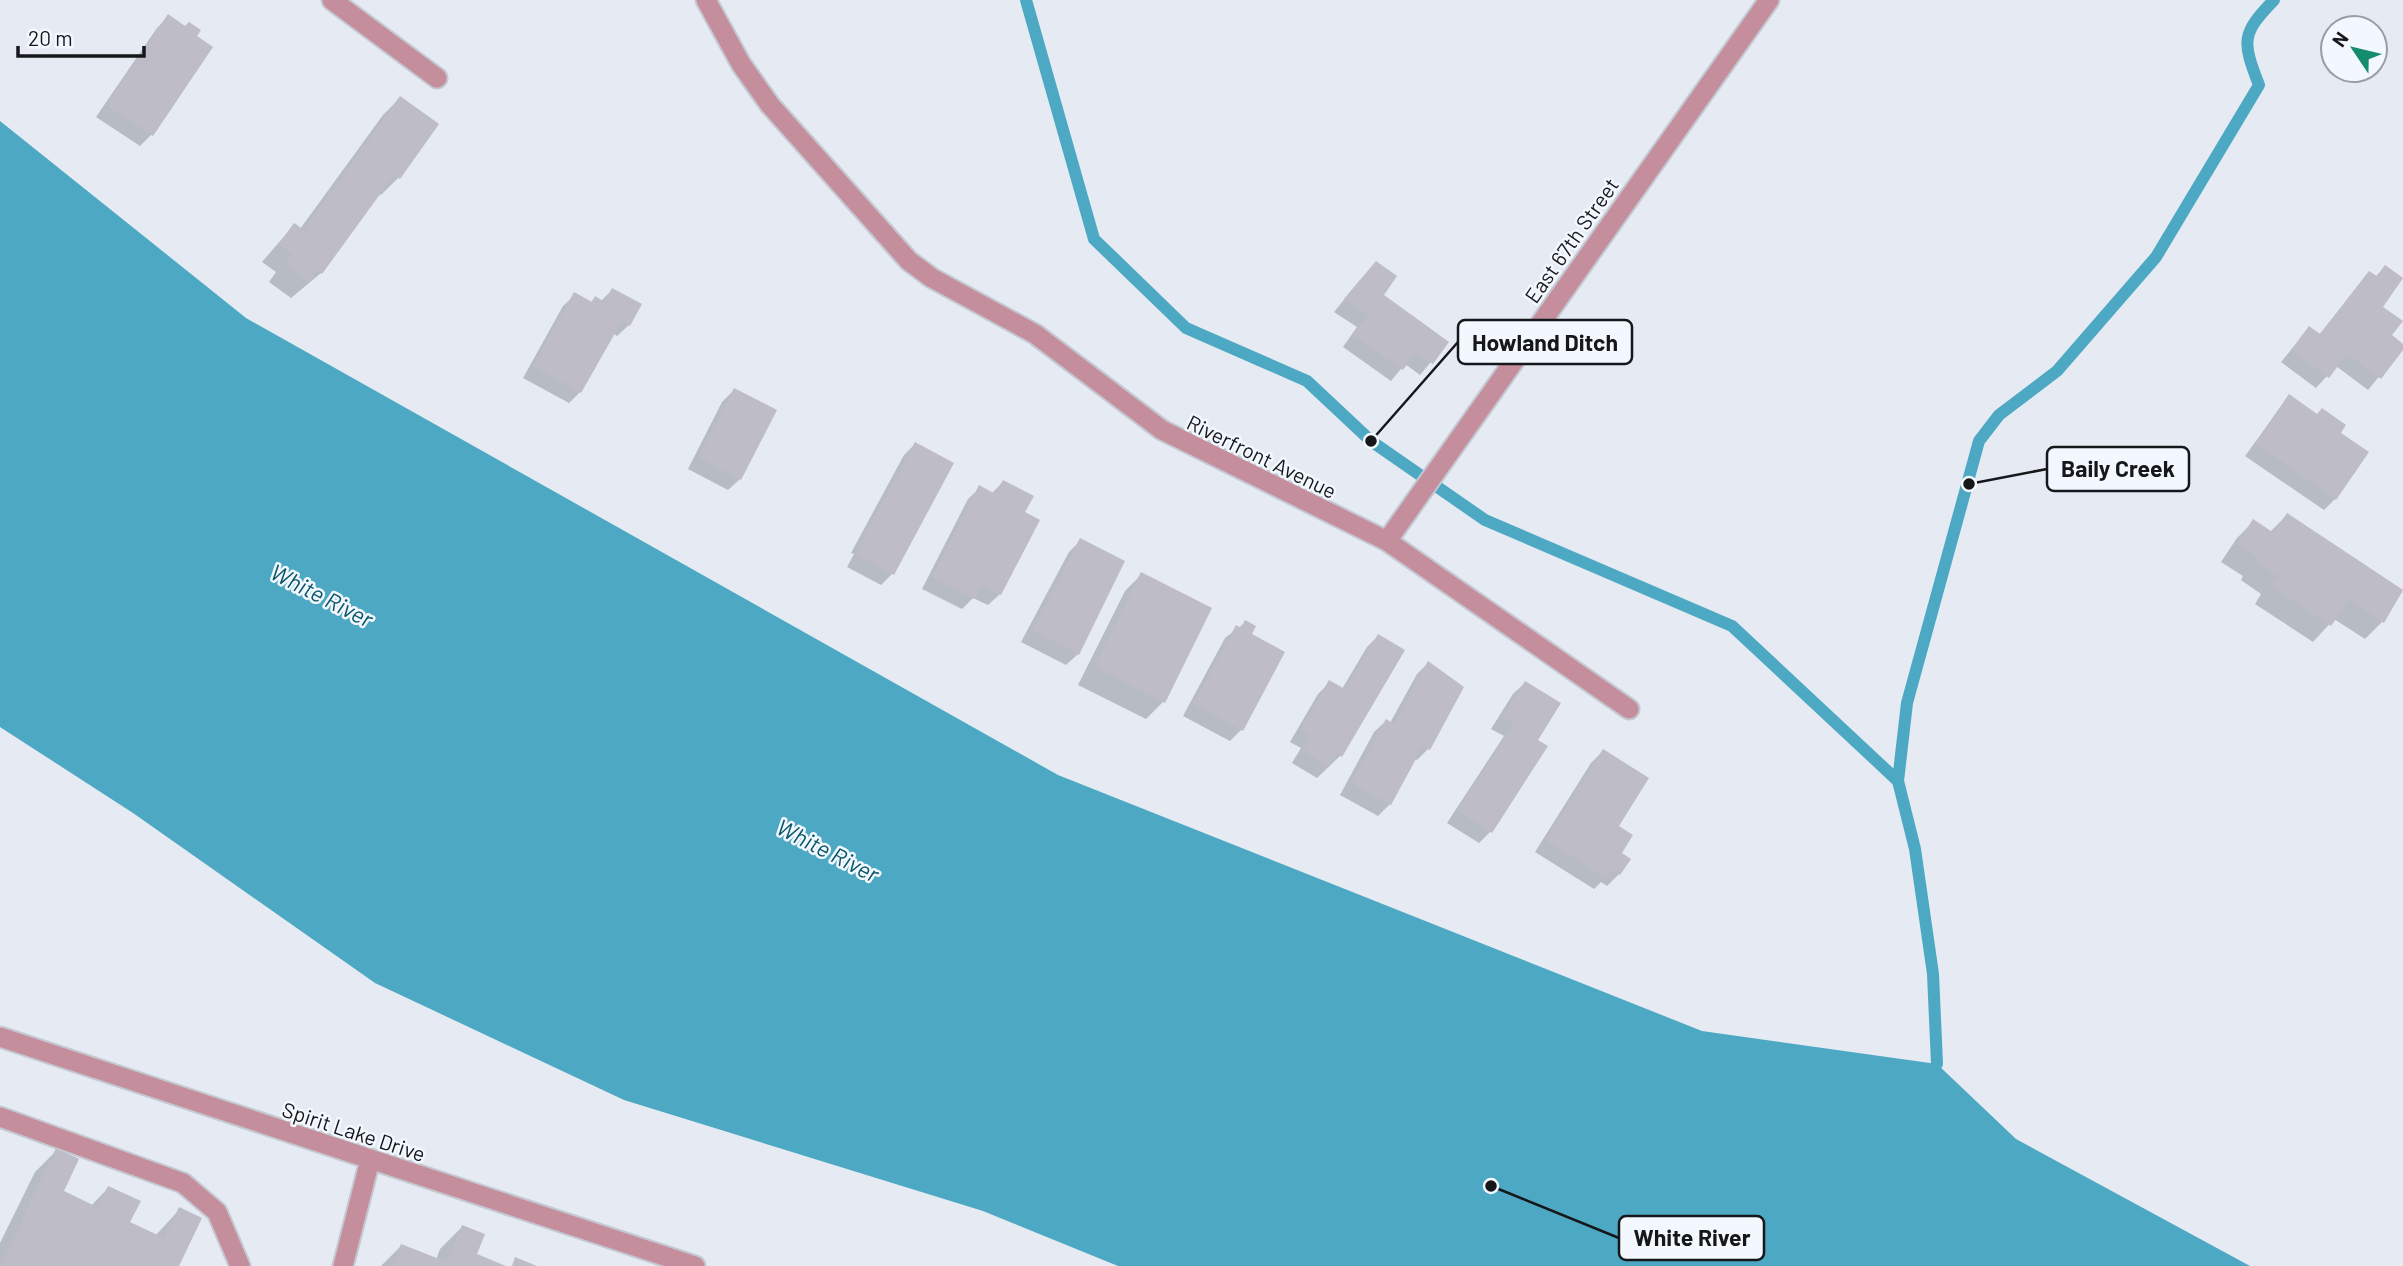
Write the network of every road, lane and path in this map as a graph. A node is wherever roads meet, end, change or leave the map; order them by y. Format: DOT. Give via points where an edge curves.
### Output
graph roads {
  1 [pos="332,0"];
  2 [pos="706,0"];
  3 [pos="1769,0"];
  4 [pos="437,78"];
  5 [pos="1387,541"];
  6 [pos="1629,709"];
  7 [pos="0,1037"];
  8 [pos="0,1117"];
  9 [pos="370,1160"];
  10 [pos="240,1266"];
  11 [pos="343,1266"];
  12 [pos="695,1266"];
  1 -- 4 [label="street"];
  2 -- 5 [label="street, Riverfront Avenue" via="770,105 909,261 1035,334 1161,430"];
  3 -- 5 [label="street, East 67th Street"];
  5 -- 6 [label="street, Riverfront Avenue"];
  7 -- 9 [label="street, Spirit Lake Drive"];
  8 -- 10 [label="street" via="183,1183 217,1212"];
  9 -- 11 [label="street"];
  9 -- 12 [label="street, Spirit Lake Drive"];
}
